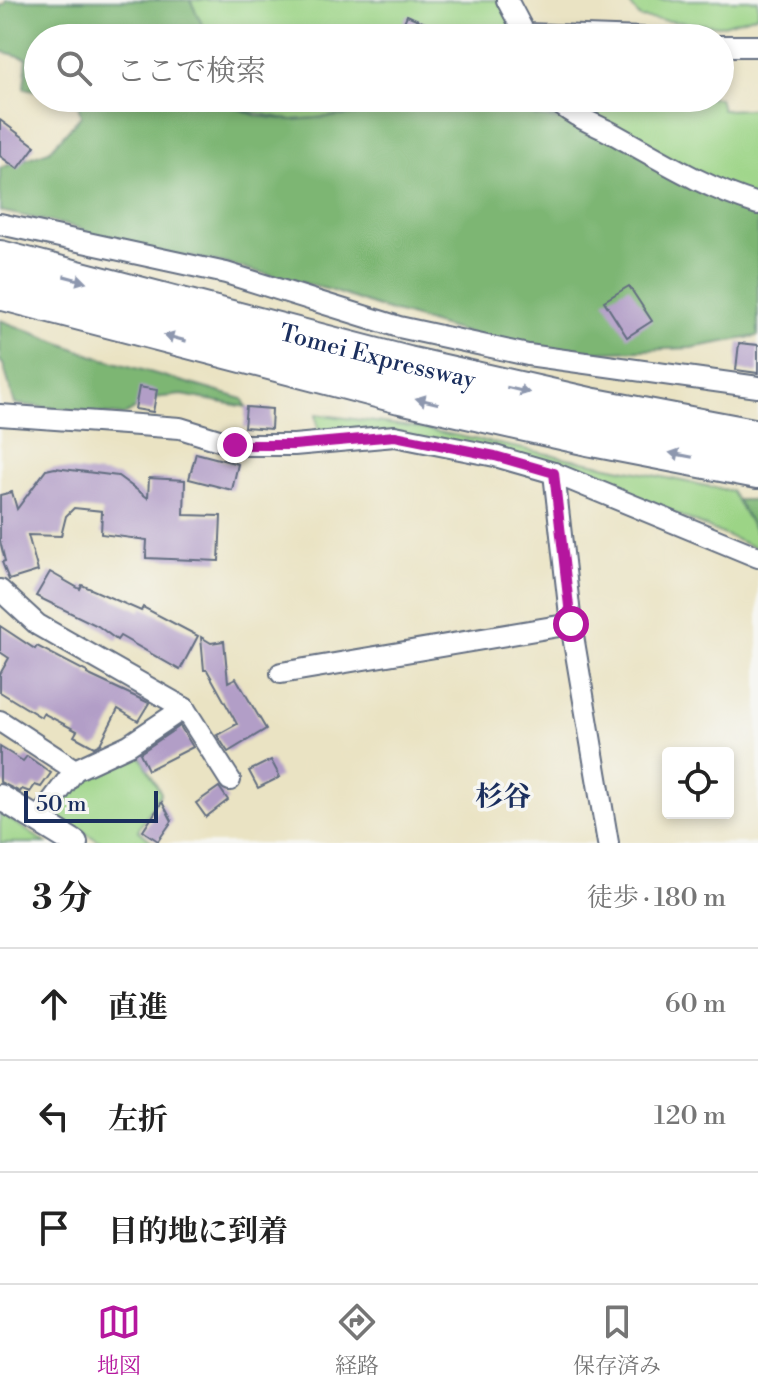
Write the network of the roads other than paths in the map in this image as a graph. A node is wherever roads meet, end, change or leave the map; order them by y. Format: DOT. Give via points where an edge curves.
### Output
graph roads {
  1 [pos="507,0"];
  2 [pos="520,24"];
  3 [pos="734,46"];
  4 [pos="758,46"];
  5 [pos="570,112"];
  6 [pos="758,204"];
  7 [pos="0,224"];
  8 [pos="0,259"];
  9 [pos="0,291"];
  10 [pos="758,387"];
  11 [pos="0,415"];
  12 [pos="758,438"];
  13 [pos="758,470"];
  14 [pos="554,473"];
  15 [pos="758,557"];
  16 [pos="0,590"];
  17 [pos="571,624"];
  18 [pos="281,673"];
  19 [pos="184,708"];
  20 [pos="0,721"];
  21 [pos="75,770"];
  22 [pos="230,780"];
  23 [pos="0,797"];
  24 [pos="37,821"];
  25 [pos="75,843"];
  26 [pos="608,843"];
  1 -- 2 [label="street"];
  3 -- 4 [label="street"];
  5 -- 6 [label="street" via="675,170"];
  7 -- 10 [label="street" via="226,273 399,327 528,355"];
  8 -- 12 [label="highway, Tomei Expressway, one-way" via="408,365"];
  13 -- 9 [label="highway, Tomei Expressway, one-way" via="400,395"];
  11 -- 14 [label="street" via="180,428 235,445 395,436"];
  14 -- 15 [label="street"];
  14 -- 17 [label="street"];
  16 -- 19 [label="street" via="38,625"];
  17 -- 18 [label="street"];
  17 -- 26 [label="street"];
  19 -- 21 [label="street" via="129,745"];
  19 -- 22 [label="street"];
  20 -- 21 [label="street"];
  21 -- 24 [label="street"];
  23 -- 24 [label="street"];
  24 -- 25 [label="street"];
}
